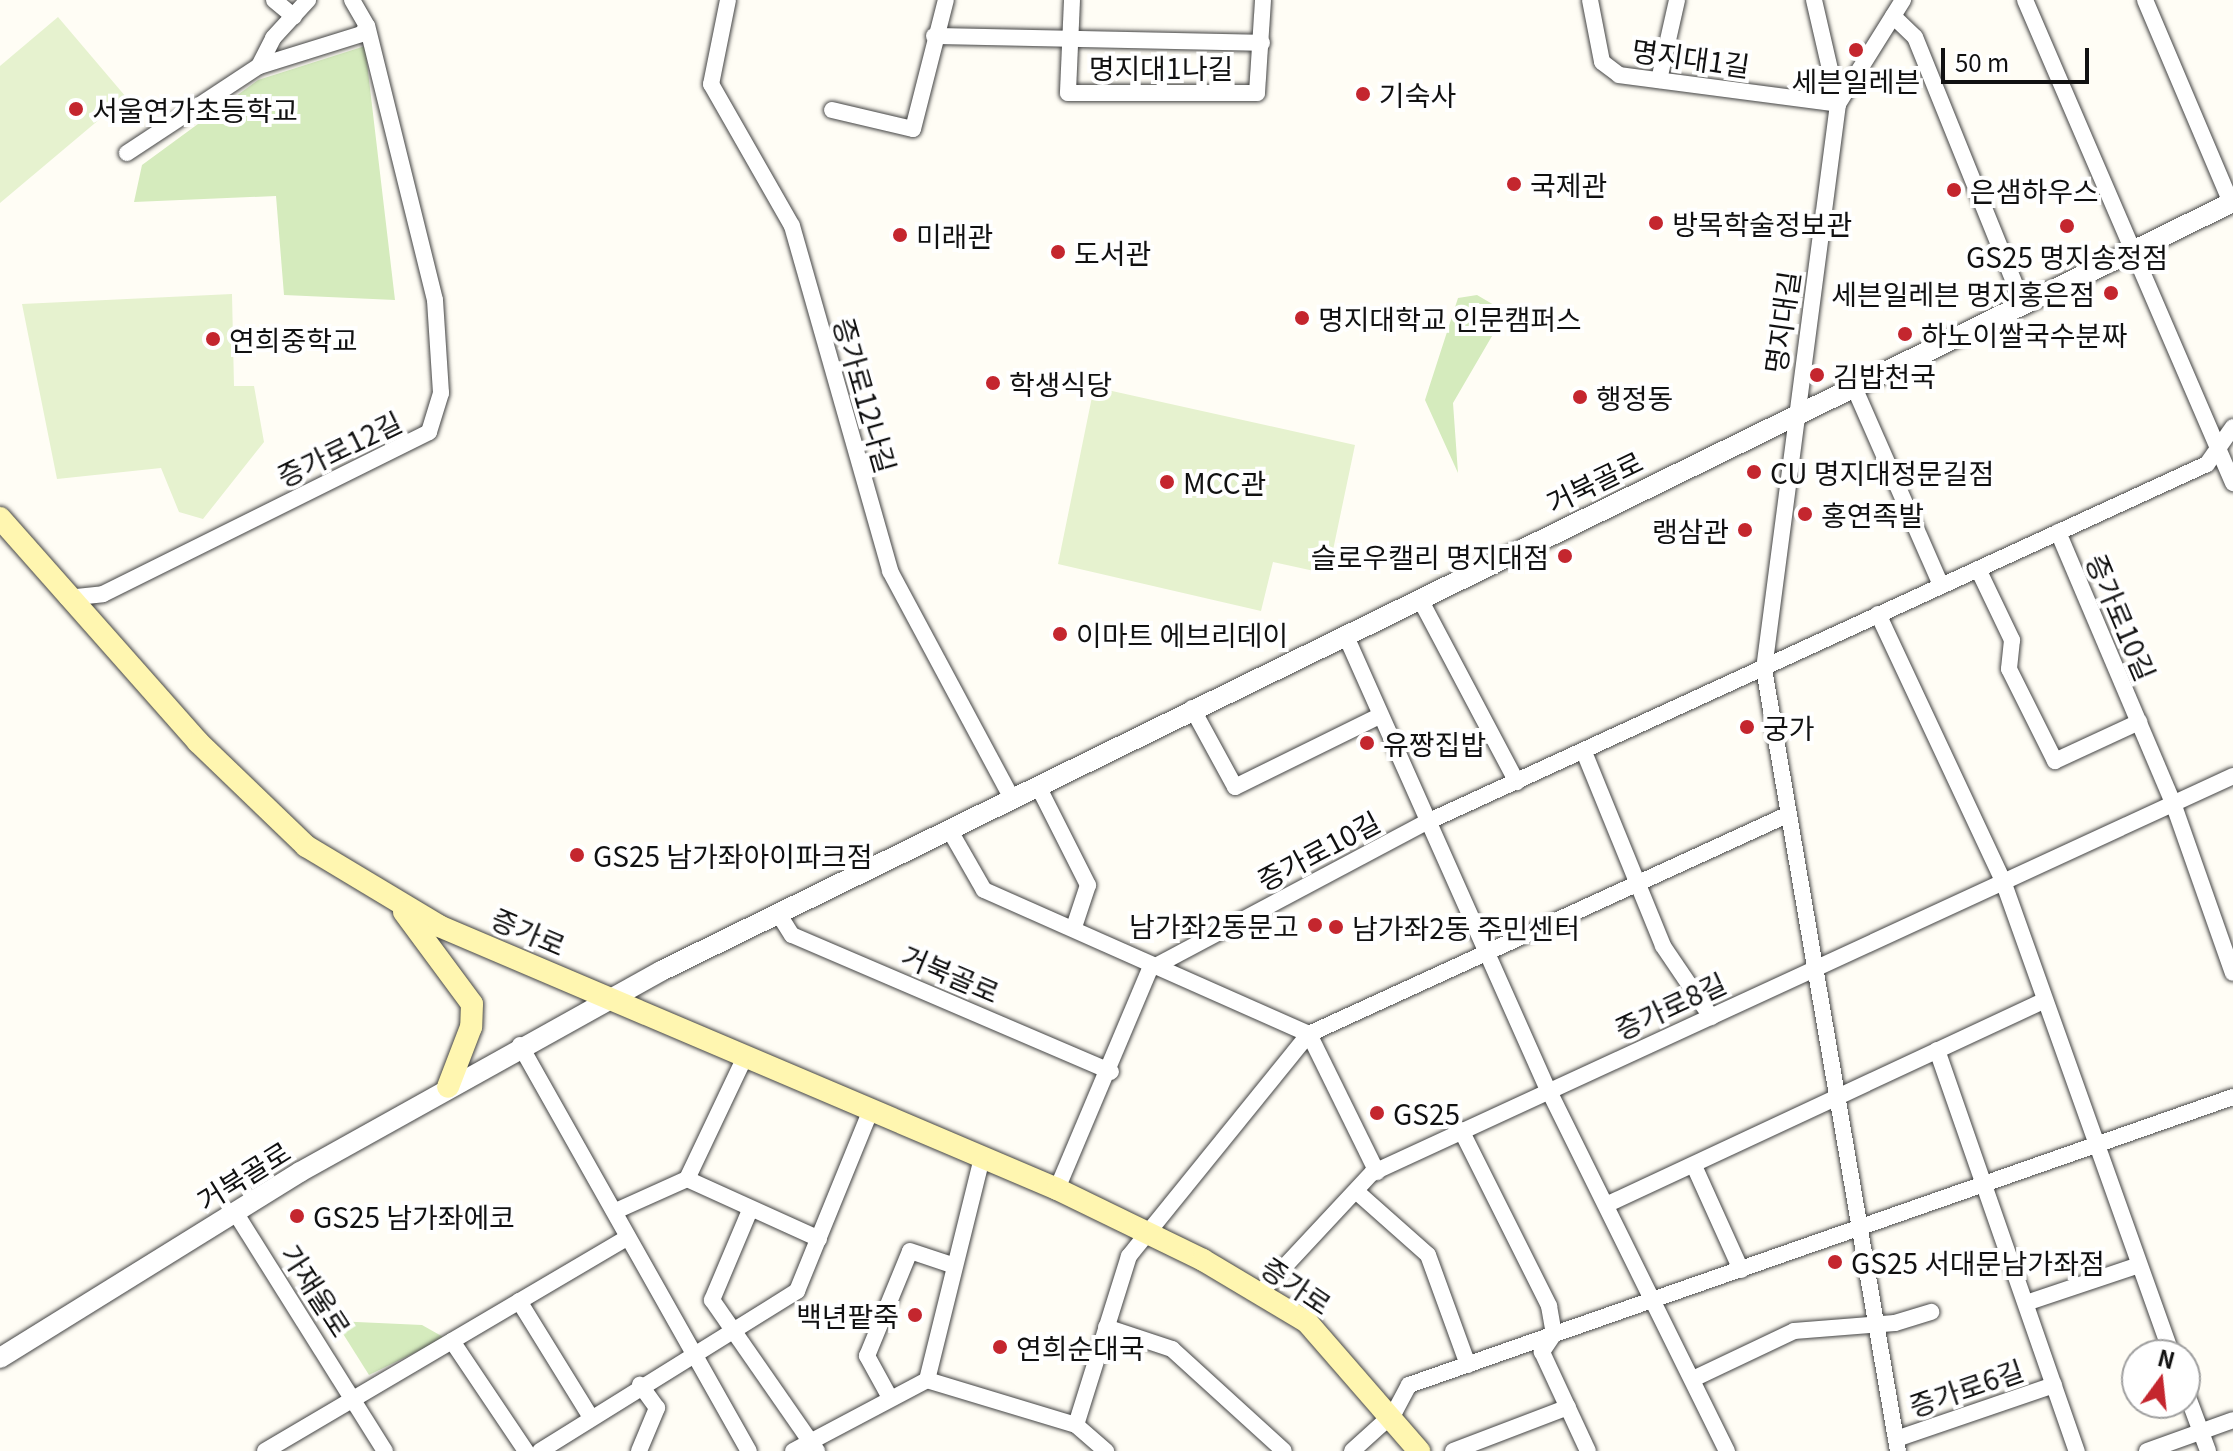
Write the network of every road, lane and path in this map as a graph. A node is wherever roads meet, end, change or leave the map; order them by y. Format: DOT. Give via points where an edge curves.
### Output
graph roads {
  1 [pos="274,0"];
  2 [pos="308,0"];
  3 [pos="352,0"];
  4 [pos="728,0"];
  5 [pos="946,0"];
  6 [pos="1072,0"];
  7 [pos="1263,0"];
  8 [pos="1590,0"];
  9 [pos="1677,0"];
  10 [pos="1814,0"];
  11 [pos="1903,0"];
  12 [pos="2025,0"];
  13 [pos="2145,0"];
  14 [pos="1893,16"];
  15 [pos="294,17"];
  16 [pos="367,26"];
  17 [pos="934,36"];
  18 [pos="1070,39"];
  19 [pos="1262,43"];
  20 [pos="259,66"];
  21 [pos="1659,80"];
  22 [pos="1838,104"];
  23 [pos="832,110"];
  24 [pos="127,153"];
  25 [pos="2232,202"];
  26 [pos="2132,251"];
  27 [pos="2023,304"];
  28 [pos="1854,387"];
  29 [pos="1794,416"];
  30 [pos="2233,427"];
  31 [pos="2218,449"];
  32 [pos="2233,483"];
  33 [pos="0,518"];
  34 [pos="2058,532"];
  35 [pos="1978,569"];
  36 [pos="1941,585"];
  37 [pos="67,598"];
  38 [pos="1421,601"];
  39 [pos="1878,614"];
  40 [pos="1345,634"];
  41 [pos="1764,669"];
  42 [pos="1192,708"];
  43 [pos="1377,717"];
  44 [pos="2139,722"];
  45 [pos="1584,752"];
  46 [pos="2233,776"];
  47 [pos="1517,782"];
  48 [pos="1039,788"];
  49 [pos="1011,797"];
  50 [pos="2173,803"];
  51 [pos="1787,815"];
  52 [pos="1425,823"];
  53 [pos="949,829"];
  54 [pos="2003,881"];
  55 [pos="1641,884"];
  56 [pos="393,899"];
  57 [pos="778,913"];
  58 [pos="1074,927"];
  59 [pos="1488,958"];
  60 [pos="1811,965"];
  61 [pos="1150,969"];
  62 [pos="2233,973"];
  63 [pos="611,998"];
  64 [pos="2045,1000"];
  65 [pos="1711,1017"];
  66 [pos="1309,1034"];
  67 [pos="520,1045"];
  68 [pos="1937,1050"];
  69 [pos="744,1059"];
  70 [pos="1111,1072"];
  71 [pos="448,1087"];
  72 [pos="1548,1089"];
  73 [pos="2233,1097"];
  74 [pos="1835,1098"];
  75 [pos="870,1112"];
  76 [pos="1461,1130"];
  77 [pos="2095,1143"];
  78 [pos="982,1158"];
  79 [pos="1695,1168"];
  80 [pos="1377,1172"];
  81 [pos="687,1179"];
  82 [pos="1984,1180"];
  83 [pos="1057,1189"];
  84 [pos="1357,1192"];
  85 [pos="1608,1204"];
  86 [pos="618,1210"];
  87 [pos="750,1210"];
  88 [pos="235,1212"];
  89 [pos="1857,1223"];
  90 [pos="1149,1233"];
  91 [pos="628,1237"];
  92 [pos="819,1239"];
  93 [pos="2139,1265"];
  94 [pos="955,1266"];
  95 [pos="1741,1270"];
  96 [pos="1259,1294"];
  97 [pos="519,1301"];
  98 [pos="2026,1303"];
  99 [pos="1651,1305"];
  100 [pos="1931,1312"];
  101 [pos="1874,1320"];
  102 [pos="1106,1327"];
  103 [pos="730,1328"];
  104 [pos="1554,1334"];
  105 [pos="2166,1339"];
  106 [pos="452,1341"];
  107 [pos="697,1350"];
  108 [pos="0,1358"];
  109 [pos="1468,1365"];
  110 [pos="1693,1379"];
  111 [pos="927,1380"];
  112 [pos="640,1385"];
  113 [pos="2054,1385"];
  114 [pos="889,1396"];
  115 [pos="356,1397"];
  116 [pos="1568,1407"];
  117 [pos="1394,1413"];
  118 [pos="590,1416"];
  119 [pos="2196,1419"];
  120 [pos="2233,1420"];
  121 [pos="1076,1425"];
  122 [pos="2201,1431"];
  123 [pos="1897,1445"];
  124 [pos="815,1446"];
  125 [pos="265,1451"];
  126 [pos="385,1451"];
  127 [pos="526,1451"];
  128 [pos="540,1451"];
  129 [pos="639,1451"];
  130 [pos="749,1451"];
  131 [pos="793,1451"];
  132 [pos="1106,1451"];
  133 [pos="1284,1451"];
  134 [pos="1352,1451"];
  135 [pos="1419,1451"];
  136 [pos="1453,1451"];
  137 [pos="1588,1451"];
  138 [pos="1727,1451"];
  139 [pos="2077,1451"];
  140 [pos="2147,1451"];
  141 [pos="2208,1451"];
  1 -- 15 [label="street"];
  2 -- 15 [label="street"];
  3 -- 16 [label="street, 증가로12길"];
  4 -- 49 [label="street, 증가로12나길" via="711,84 792,226 890,571"];
  5 -- 17 [label="street"];
  6 -- 18 [label="street, 명지대1나길"];
  7 -- 19 [label="street, 명지대1나길"];
  8 -- 21 [label="street, 명지대1길" via="1602,62 1619,75"];
  9 -- 21 [label="street"];
  10 -- 22 [label="street, 명지대길"];
  11 -- 14 [label="street"];
  12 -- 26 [label="street"];
  13 -- 25 [label="street, 거북골로"];
  14 -- 22 [label="street"];
  14 -- 27 [label="street" via="1915,37"];
  15 -- 20 [label="street"];
  16 -- 20 [label="street" via="362,34"];
  16 -- 37 [label="street, 증가로12길" via="435,300 441,393 429,432 103,594"];
  17 -- 18 [label="street, 명지대1나길"];
  17 -- 23 [label="street" via="913,129"];
  18 -- 19 [label="street, 명지대1나길"];
  18 -- 19 [label="street, 명지대1나길" via="1068,93 1257,93"];
  20 -- 24 [label="street"];
  21 -- 22 [label="street, 명지대1길"];
  22 -- 29 [label="street, 명지대길"];
  25 -- 26 [label="street, 거북골로"];
  26 -- 27 [label="street, 거북골로"];
  26 -- 31 [label="street"];
  27 -- 28 [label="street, 거북골로"];
  28 -- 29 [label="street, 거북골로"];
  28 -- 36 [label="street"];
  29 -- 38 [label="street, 거북골로"];
  29 -- 41 [label="street"];
  30 -- 31 [label="street, 증가로10길"];
  31 -- 32 [label="street"];
  31 -- 34 [label="street, 증가로10길" via="2207,464"];
  33 -- 37 [label="main road, 증가로"];
  34 -- 35 [label="street, 증가로10길"];
  34 -- 44 [label="street, 증가로10길"];
  35 -- 36 [label="street, 증가로10길"];
  35 -- 44 [label="street, 증가로10길" via="2012,640 2009,669 2055,761"];
  36 -- 39 [label="street, 증가로10길"];
  37 -- 56 [label="main road, 증가로" via="270,816"];
  38 -- 40 [label="street, 거북골로"];
  38 -- 47 [label="street"];
  39 -- 41 [label="street, 증가로10길"];
  39 -- 54 [label="street"];
  40 -- 42 [label="street, 거북골로"];
  40 -- 43 [label="street"];
  41 -- 45 [label="street, 증가로10길"];
  41 -- 51 [label="street"];
  42 -- 43 [label="street" via="1235,787"];
  42 -- 48 [label="street, 거북골로"];
  43 -- 52 [label="street"];
  44 -- 50 [label="street, 증가로10길"];
  45 -- 47 [label="street, 증가로10길"];
  45 -- 55 [label="street"];
  46 -- 50 [label="street, 증가로8길"];
  47 -- 52 [label="street, 증가로10길"];
  48 -- 49 [label="street, 거북골로"];
  48 -- 58 [label="street" via="1088,885"];
  49 -- 53 [label="street, 거북골로"];
  50 -- 54 [label="street, 증가로8길"];
  50 -- 62 [label="street"];
  51 -- 55 [label="street"];
  51 -- 60 [label="street"];
  52 -- 59 [label="street, 증가로10길"];
  52 -- 61 [label="street, 증가로10길"];
  53 -- 57 [label="street, 거북골로"];
  53 -- 58 [label="street" via="984,890"];
  54 -- 60 [label="street, 증가로8길"];
  54 -- 64 [label="street"];
  55 -- 59 [label="street"];
  55 -- 65 [label="street" via="1663,946"];
  56 -- 63 [label="main road, 증가로" via="439,926"];
  56 -- 71 [label="main road" via="472,1004 471,1027"];
  57 -- 63 [label="street, 거북골로"];
  57 -- 70 [label="street, 거북골로" via="792,935"];
  58 -- 61 [label="street"];
  59 -- 66 [label="street"];
  59 -- 72 [label="street, 증가로10길"];
  60 -- 65 [label="street, 증가로8길"];
  60 -- 74 [label="street"];
  61 -- 66 [label="street"];
  61 -- 70 [label="street"];
  63 -- 67 [label="street, 거북골로"];
  63 -- 69 [label="main road, 증가로"];
  64 -- 68 [label="street"];
  64 -- 77 [label="street"];
  65 -- 72 [label="street, 증가로8길"];
  66 -- 80 [label="street"];
  66 -- 90 [label="street"];
  67 -- 71 [label="street, 거북골로"];
  67 -- 86 [label="street"];
  68 -- 74 [label="street"];
  68 -- 82 [label="street"];
  69 -- 75 [label="main road, 증가로"];
  69 -- 81 [label="street"];
  70 -- 83 [label="street"];
  71 -- 88 [label="street, 거북골로"];
  72 -- 76 [label="street, 증가로8길"];
  72 -- 85 [label="street"];
  73 -- 77 [label="street"];
  74 -- 79 [label="street"];
  74 -- 89 [label="street"];
  75 -- 78 [label="main road, 증가로"];
  75 -- 92 [label="street"];
  76 -- 80 [label="street, 증가로8길"];
  76 -- 104 [label="street" via="1549,1306"];
  77 -- 82 [label="street"];
  77 -- 93 [label="street"];
  78 -- 83 [label="main road, 증가로"];
  78 -- 94 [label="street"];
  79 -- 85 [label="street"];
  79 -- 95 [label="street"];
  80 -- 84 [label="street, 증가로8길"];
  81 -- 86 [label="street"];
  81 -- 87 [label="street"];
  82 -- 89 [label="street"];
  82 -- 98 [label="street, 증가로6길"];
  83 -- 90 [label="main road, 증가로"];
  84 -- 96 [label="street, 증가로8길"];
  84 -- 109 [label="street" via="1428,1255"];
  85 -- 99 [label="street"];
  86 -- 91 [label="street"];
  87 -- 92 [label="street"];
  87 -- 103 [label="street" via="712,1300"];
  88 -- 108 [label="street, 거북골로"];
  88 -- 115 [label="street, 가재울로"];
  89 -- 95 [label="street"];
  89 -- 101 [label="street, 증가로6길"];
  90 -- 96 [label="main road, 증가로"];
  90 -- 102 [label="street" via="1129,1256"];
  91 -- 97 [label="street"];
  91 -- 107 [label="street"];
  92 -- 103 [label="street" via="797,1291"];
  93 -- 98 [label="street"];
  93 -- 105 [label="street"];
  94 -- 111 [label="street"];
  94 -- 114 [label="street" via="910,1251 867,1356"];
  95 -- 99 [label="street"];
  96 -- 117 [label="main road, 증가로" via="1307,1322"];
  97 -- 106 [label="street"];
  97 -- 118 [label="street"];
  98 -- 113 [label="street, 증가로6길"];
  99 -- 104 [label="street"];
  99 -- 110 [label="street"];
  100 -- 101 [label="street" via="1895,1323"];
  101 -- 110 [label="street" via="1794,1331"];
  101 -- 123 [label="street, 증가로6길"];
  102 -- 121 [label="street"];
  102 -- 133 [label="street" via="1172,1349"];
  103 -- 107 [label="street"];
  103 -- 124 [label="street"];
  104 -- 109 [label="street"];
  104 -- 116 [label="street" via="1542,1352"];
  106 -- 115 [label="street"];
  106 -- 127 [label="street"];
  107 -- 112 [label="street"];
  107 -- 130 [label="street"];
  109 -- 117 [label="street" via="1409,1385"];
  110 -- 138 [label="street"];
  111 -- 114 [label="street"];
  111 -- 121 [label="street"];
  112 -- 118 [label="street"];
  112 -- 129 [label="street" via="657,1408"];
  113 -- 123 [label="street, 증가로6길"];
  113 -- 139 [label="street, 증가로6길"];
  114 -- 124 [label="street"];
  115 -- 125 [label="street"];
  115 -- 126 [label="street, 가재울로"];
  116 -- 136 [label="street"];
  116 -- 137 [label="street"];
  117 -- 134 [label="street"];
  117 -- 135 [label="main road, 증가로"];
  118 -- 128 [label="street"];
  119 -- 122 [label="street"];
  120 -- 122 [label="street"];
  121 -- 132 [label="street"];
  122 -- 140 [label="street"];
  122 -- 141 [label="street"];
  124 -- 131 [label="street"];
}
